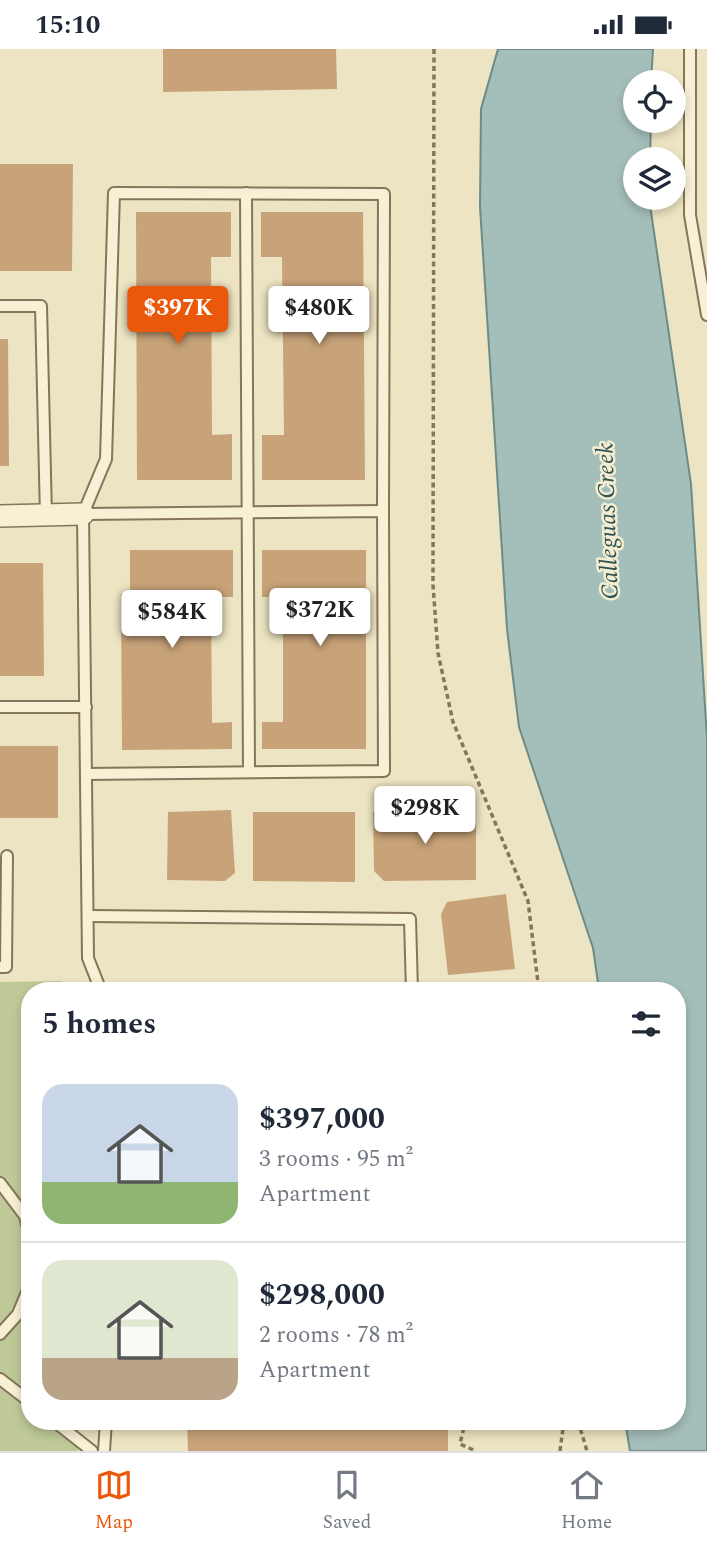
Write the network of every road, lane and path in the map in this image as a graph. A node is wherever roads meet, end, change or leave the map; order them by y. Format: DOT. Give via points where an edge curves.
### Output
graph roads {
  1 [pos="434,49"];
  2 [pos="690,49"];
  3 [pos="246,193"];
  4 [pos="0,306"];
  5 [pos="707,315"];
  6 [pos="383,511"];
  7 [pos="249,512"];
  8 [pos="83,515"];
  9 [pos="0,516"];
  10 [pos="46,516"];
  11 [pos="0,708"];
  12 [pos="86,708"];
  13 [pos="249,772"];
  14 [pos="86,774"];
  15 [pos="7,856"];
  16 [pos="88,916"];
  17 [pos="0,967"];
  18 [pos="97,982"];
  19 [pos="412,982"];
  20 [pos="538,982"];
  21 [pos="0,1183"];
  22 [pos="21,1211"];
  23 [pos="21,1307"];
  24 [pos="0,1334"];
  25 [pos="0,1379"];
  26 [pos="21,1395"];
  27 [pos="65,1430"];
  28 [pos="105,1430"];
  29 [pos="463,1430"];
  30 [pos="563,1430"];
  31 [pos="581,1430"];
  32 [pos="92,1451"];
  33 [pos="104,1451"];
  34 [pos="476,1451"];
  35 [pos="560,1451"];
  36 [pos="587,1451"];
  1 -- 20 [label="path" via="433,585 438,653 453,722 528,901"];
  2 -- 5 [label="lane" via="690,215"];
  3 -- 6 [label="lane" via="384,194"];
  3 -- 7 [label="lane"];
  3 -- 8 [label="lane" via="114,193 106,459"];
  4 -- 10 [label="lane" via="41,306"];
  6 -- 7 [label="lane"];
  6 -- 13 [label="lane" via="384,771"];
  7 -- 8 [label="lane"];
  7 -- 13 [label="lane"];
  8 -- 10 [label="street"];
  8 -- 12 [label="lane"];
  9 -- 10 [label="street"];
  11 -- 12 [label="lane"];
  12 -- 14 [label="lane"];
  13 -- 14 [label="lane"];
  14 -- 16 [label="lane"];
  15 -- 17 [label="lane" via="6,967"];
  16 -- 18 [label="lane" via="88,958"];
  16 -- 19 [label="lane" via="410,919"];
  21 -- 22 [label="lane"];
  23 -- 24 [label="lane"];
  25 -- 26 [label="lane"];
  27 -- 32 [label="lane"];
  28 -- 33 [label="lane"];
  29 -- 34 [label="path" via="460,1444"];
  30 -- 35 [label="path"];
  31 -- 36 [label="path"];
}
